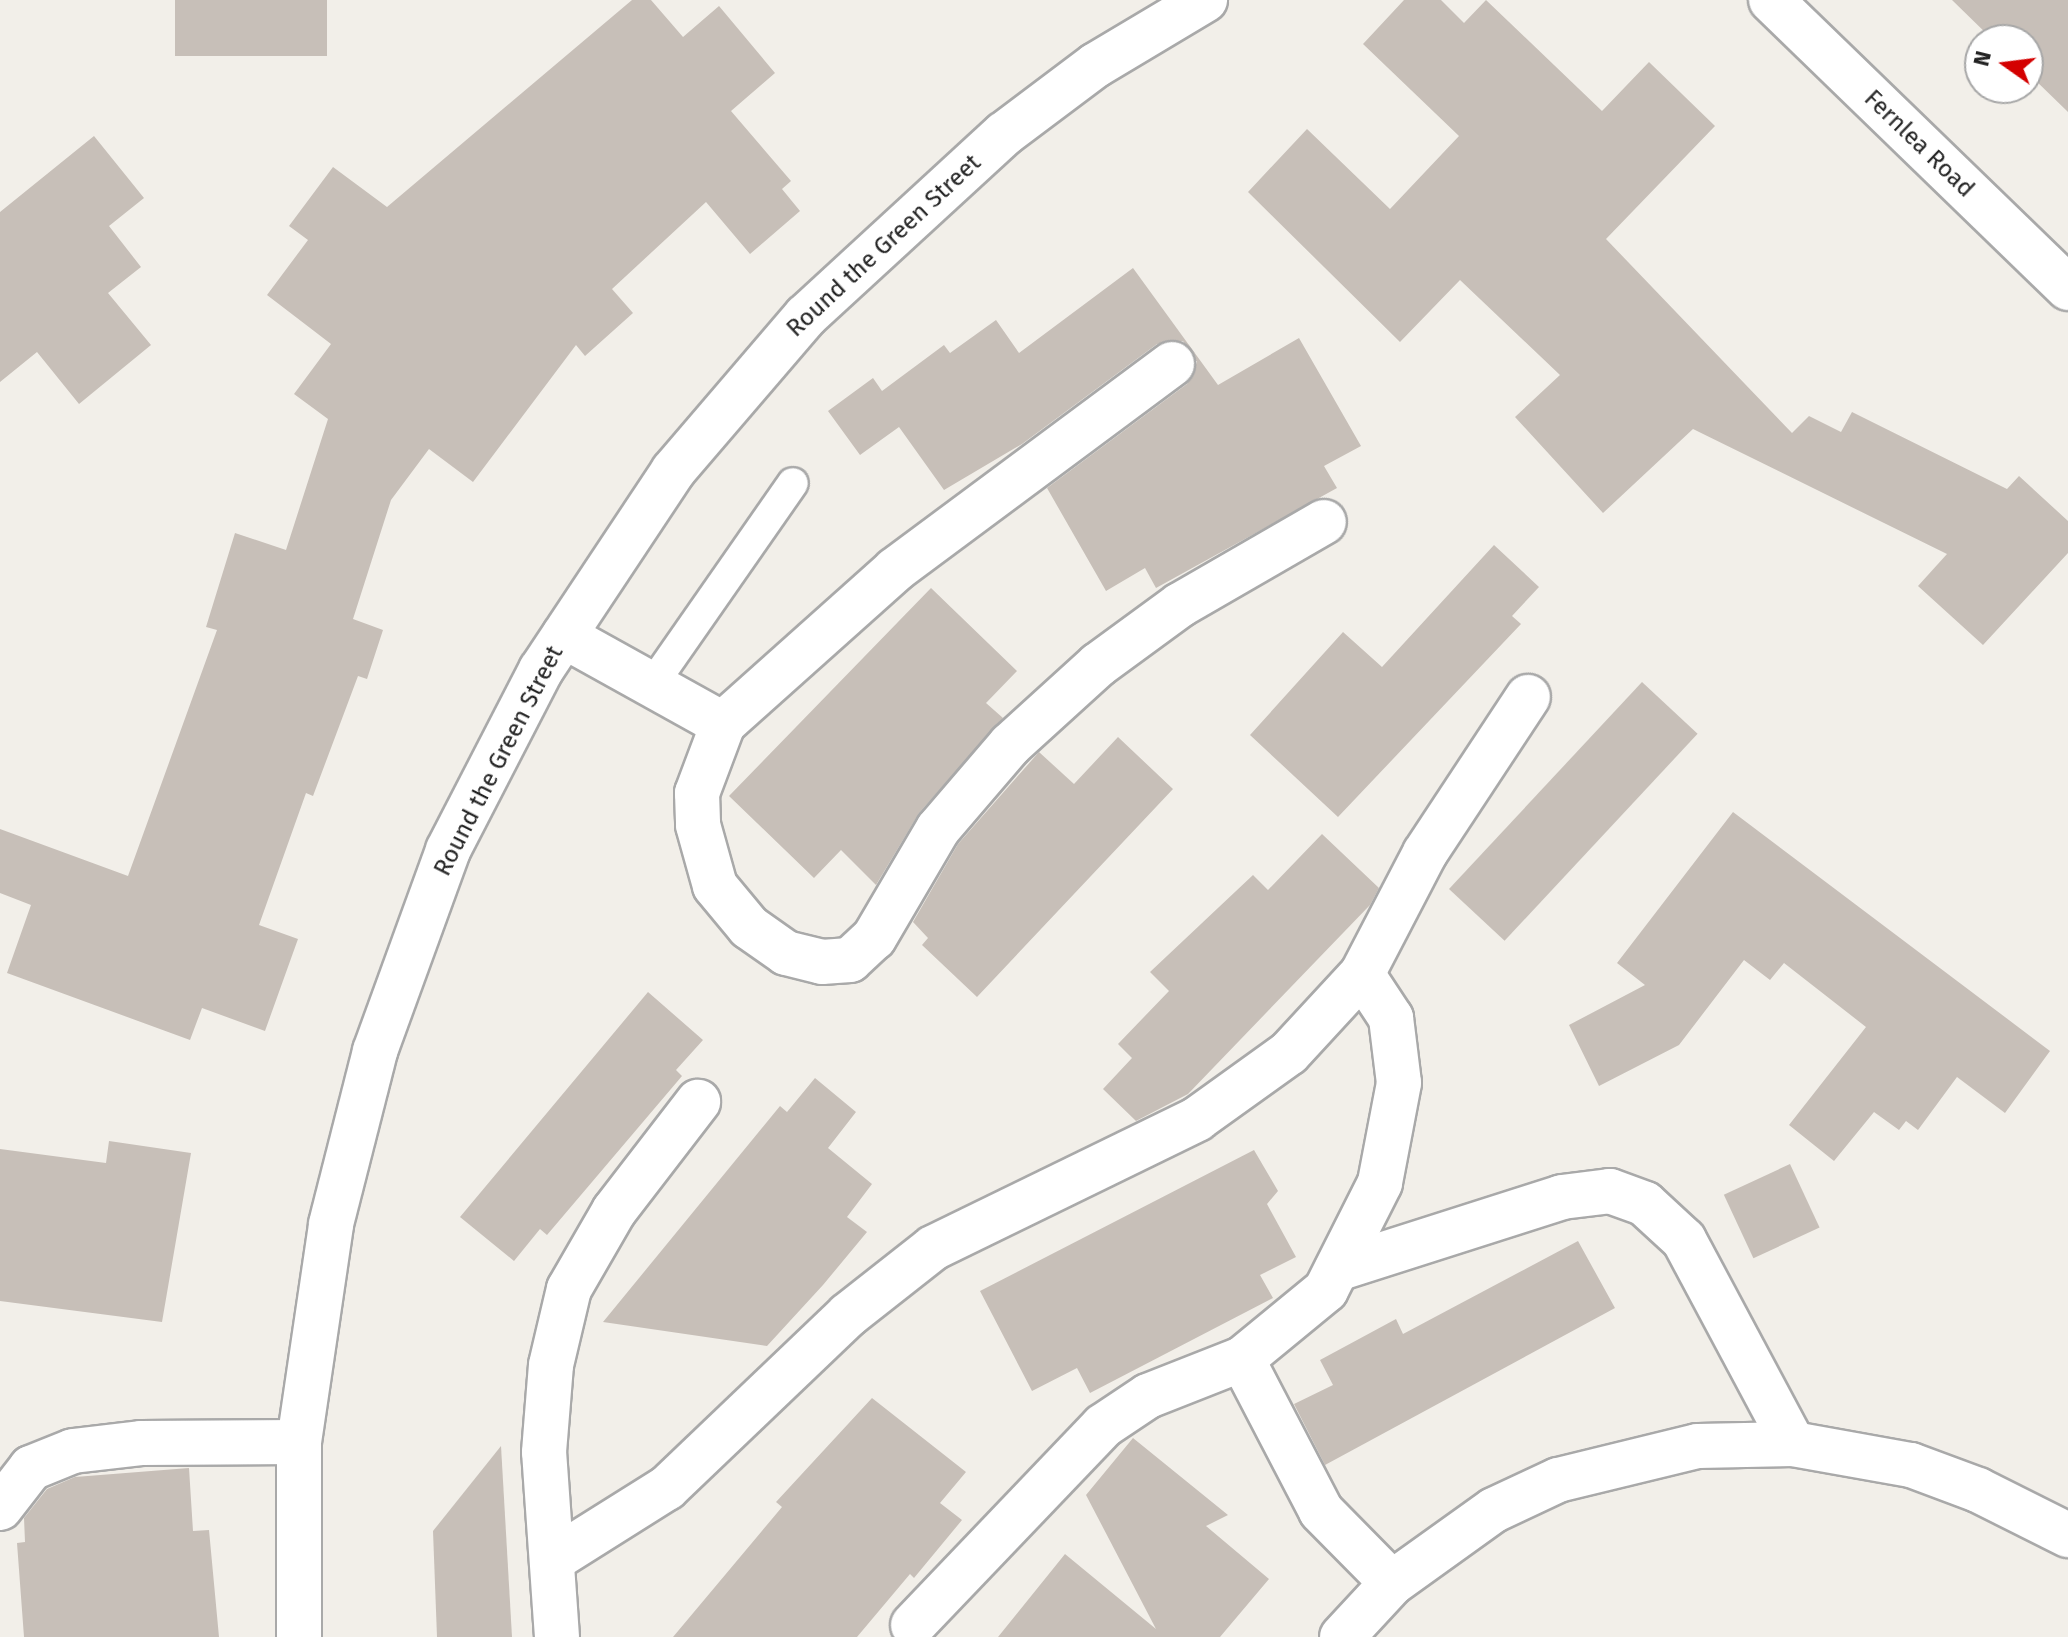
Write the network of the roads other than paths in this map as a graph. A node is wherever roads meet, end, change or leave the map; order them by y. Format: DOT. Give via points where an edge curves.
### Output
graph roads {
  1 [pos="1205,0"];
  2 [pos="1771,0"];
  3 [pos="2068,288"];
  4 [pos="1172,364"];
  5 [pos="793,483"];
  6 [pos="1324,522"];
  7 [pos="564,636"];
  8 [pos="652,685"];
  9 [pos="1528,697"];
  10 [pos="723,724"];
  11 [pos="1362,974"];
  12 [pos="698,1102"];
  13 [pos="1337,1269"];
  14 [pos="1242,1359"];
  15 [pos="299,1442"];
  16 [pos="1793,1444"];
  17 [pos="0,1508"];
  18 [pos="2068,1535"];
  19 [pos="552,1560"];
  20 [pos="1392,1583"];
  21 [pos="913,1625"];
  22 [pos="299,1637"];
  23 [pos="557,1637"];
  24 [pos="1342,1637"];
  1 -- 7 [label="street, Round the Green Street" via="1096,65 1004,134 806,316 673,471"];
  2 -- 3 [label="street, Fernlea Road"];
  4 -- 10 [label="street" via="895,570"];
  5 -- 8 [label="lane"];
  6 -- 10 [label="street" via="1180,605 1098,665 1021,735 938,829 874,938 850,960 822,962 786,953 749,927 715,886 698,825 697,793"];
  7 -- 8 [label="street"];
  7 -- 15 [label="street, Round the Green Street" via="448,850 375,1051 331,1224"];
  8 -- 10 [label="street"];
  9 -- 11 [label="street" via="1425,853"];
  11 -- 13 [label="street" via="1391,1018 1399,1083 1380,1183"];
  11 -- 19 [label="street" via="1289,1053 1197,1119 933,1248 848,1315 667,1488"];
  12 -- 19 [label="street" via="614,1211 569,1289 551,1365 544,1452"];
  13 -- 14 [label="street" via="1326,1290"];
  13 -- 16 [label="street" via="1562,1197 1610,1191 1645,1204 1684,1240"];
  14 -- 20 [label="street" via="1321,1511"];
  14 -- 21 [label="street" via="1148,1396 1103,1426"];
  15 -- 17 [label="street" via="168,1442 73,1451 31,1468"];
  15 -- 22 [label="street, Round the Green Street"];
  16 -- 18 [label="street" via="1911,1465 1978,1490"];
  16 -- 20 [label="street" via="1698,1446 1558,1480 1494,1510"];
  19 -- 23 [label="street"];
  20 -- 24 [label="street"];
}
